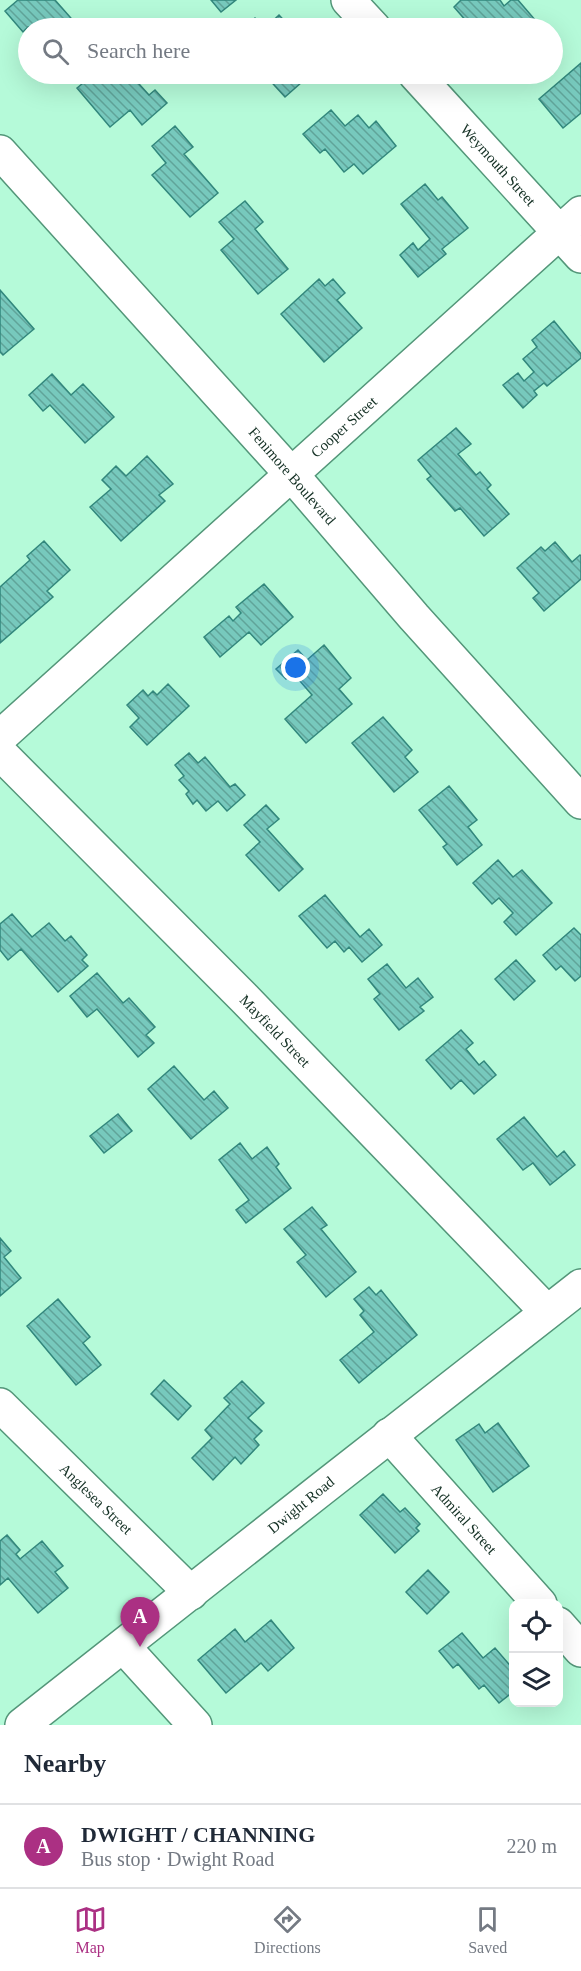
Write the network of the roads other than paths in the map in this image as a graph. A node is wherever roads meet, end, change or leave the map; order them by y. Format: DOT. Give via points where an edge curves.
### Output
graph roads {
  1 [pos="348,0"];
  2 [pos="365,18"];
  3 [pos="425,84"];
  4 [pos="0,152"];
  5 [pos="570,223"];
  6 [pos="581,256"];
  7 [pos="292,475"];
  8 [pos="0,737"];
  9 [pos="0,753"];
  10 [pos="581,802"];
  11 [pos="581,1286"];
  12 [pos="547,1312"];
  13 [pos="0,1406"];
  14 [pos="389,1435"];
  15 [pos="191,1593"];
  16 [pos="536,1599"];
  17 [pos="563,1630"];
  18 [pos="123,1646"];
  19 [pos="581,1650"];
  20 [pos="22,1725"];
  21 [pos="195,1725"];
  1 -- 2 [label="street"];
  3 -- 5 [label="street, Weymouth Street"];
  4 -- 7 [label="street, Fenimore Boulevard"];
  5 -- 6 [label="street, Weymouth Street"];
  5 -- 7 [label="street, Cooper Street"];
  7 -- 8 [label="street, Cooper Street"];
  7 -- 10 [label="street, Fenimore Boulevard"];
  9 -- 12 [label="street, Mayfield Street" via="244,998"];
  11 -- 12 [label="street, Dwight Road"];
  12 -- 14 [label="street, Dwight Road"];
  13 -- 15 [label="street, Anglesea Street"];
  14 -- 15 [label="street, Dwight Road"];
  14 -- 16 [label="street, Admiral Street"];
  15 -- 18 [label="street, Dwight Road"];
  17 -- 19 [label="street"];
  18 -- 20 [label="street, Dwight Road"];
  18 -- 21 [label="street"];
}
